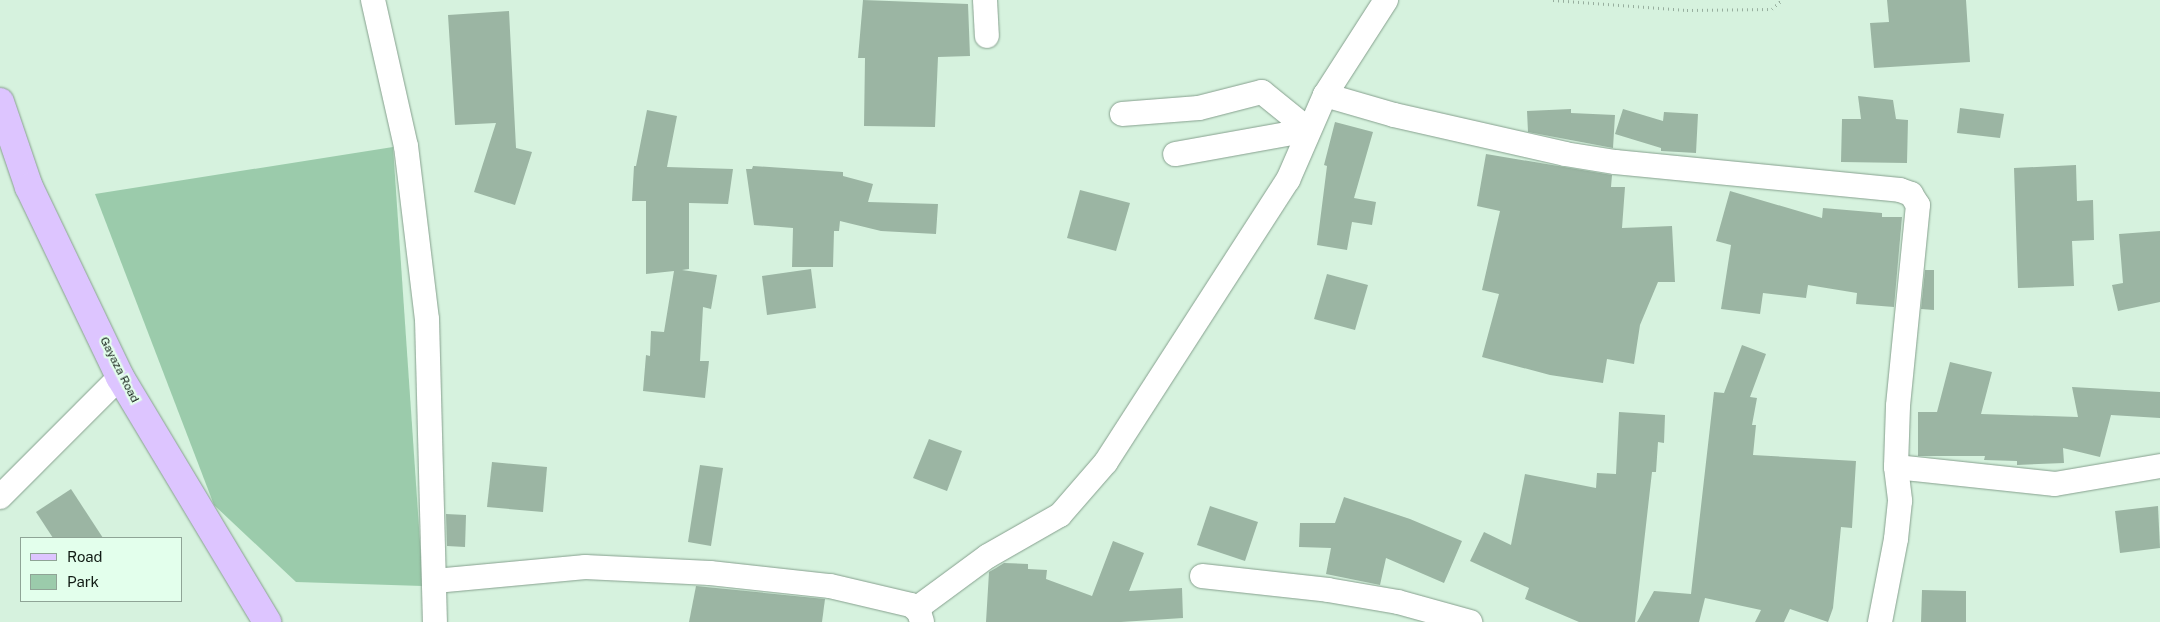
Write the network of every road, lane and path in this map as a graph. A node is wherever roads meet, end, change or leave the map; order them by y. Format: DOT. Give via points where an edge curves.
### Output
graph roads {
  1 [pos="373,0"];
  2 [pos="985,0"];
  3 [pos="1386,0"];
  4 [pos="1553,0"];
  5 [pos="1782,0"];
  6 [pos="987,36"];
  7 [pos="1325,94"];
  8 [pos="0,102"];
  9 [pos="1122,114"];
  10 [pos="1309,130"];
  11 [pos="1175,154"];
  12 [pos="120,377"];
  13 [pos="2160,466"];
  14 [pos="1896,467"];
  15 [pos="0,497"];
  16 [pos="1202,576"];
  17 [pos="435,581"];
  18 [pos="919,615"];
  19 [pos="267,622"];
  20 [pos="435,622"];
  21 [pos="1470,622"];
  22 [pos="1880,622"];
  1 -- 17 [label="street" via="406,146 427,319"];
  2 -- 6 [label="street"];
  3 -- 7 [label="street"];
  4 -- 5 [label="path" via="1687,10 1772,9"];
  7 -- 10 [label="street"];
  7 -- 14 [label="street" via="1394,115 1565,154 1615,162 1900,190 1911,194 1918,205 1898,406"];
  8 -- 12 [label="main road, Gayaza Road" via="29,187"];
  9 -- 10 [label="street" via="1199,108 1262,92"];
  10 -- 11 [label="street"];
  10 -- 18 [label="street" via="1288,180 1106,462 1060,515 988,556"];
  12 -- 15 [label="street"];
  12 -- 19 [label="main road, Gayaza Road"];
  13 -- 14 [label="street" via="2055,484"];
  14 -- 22 [label="street" via="1900,501 1896,540"];
  16 -- 21 [label="street" via="1398,602"];
  17 -- 18 [label="street" via="585,567 710,573 830,586 911,606"];
  17 -- 20 [label="street"];
}
